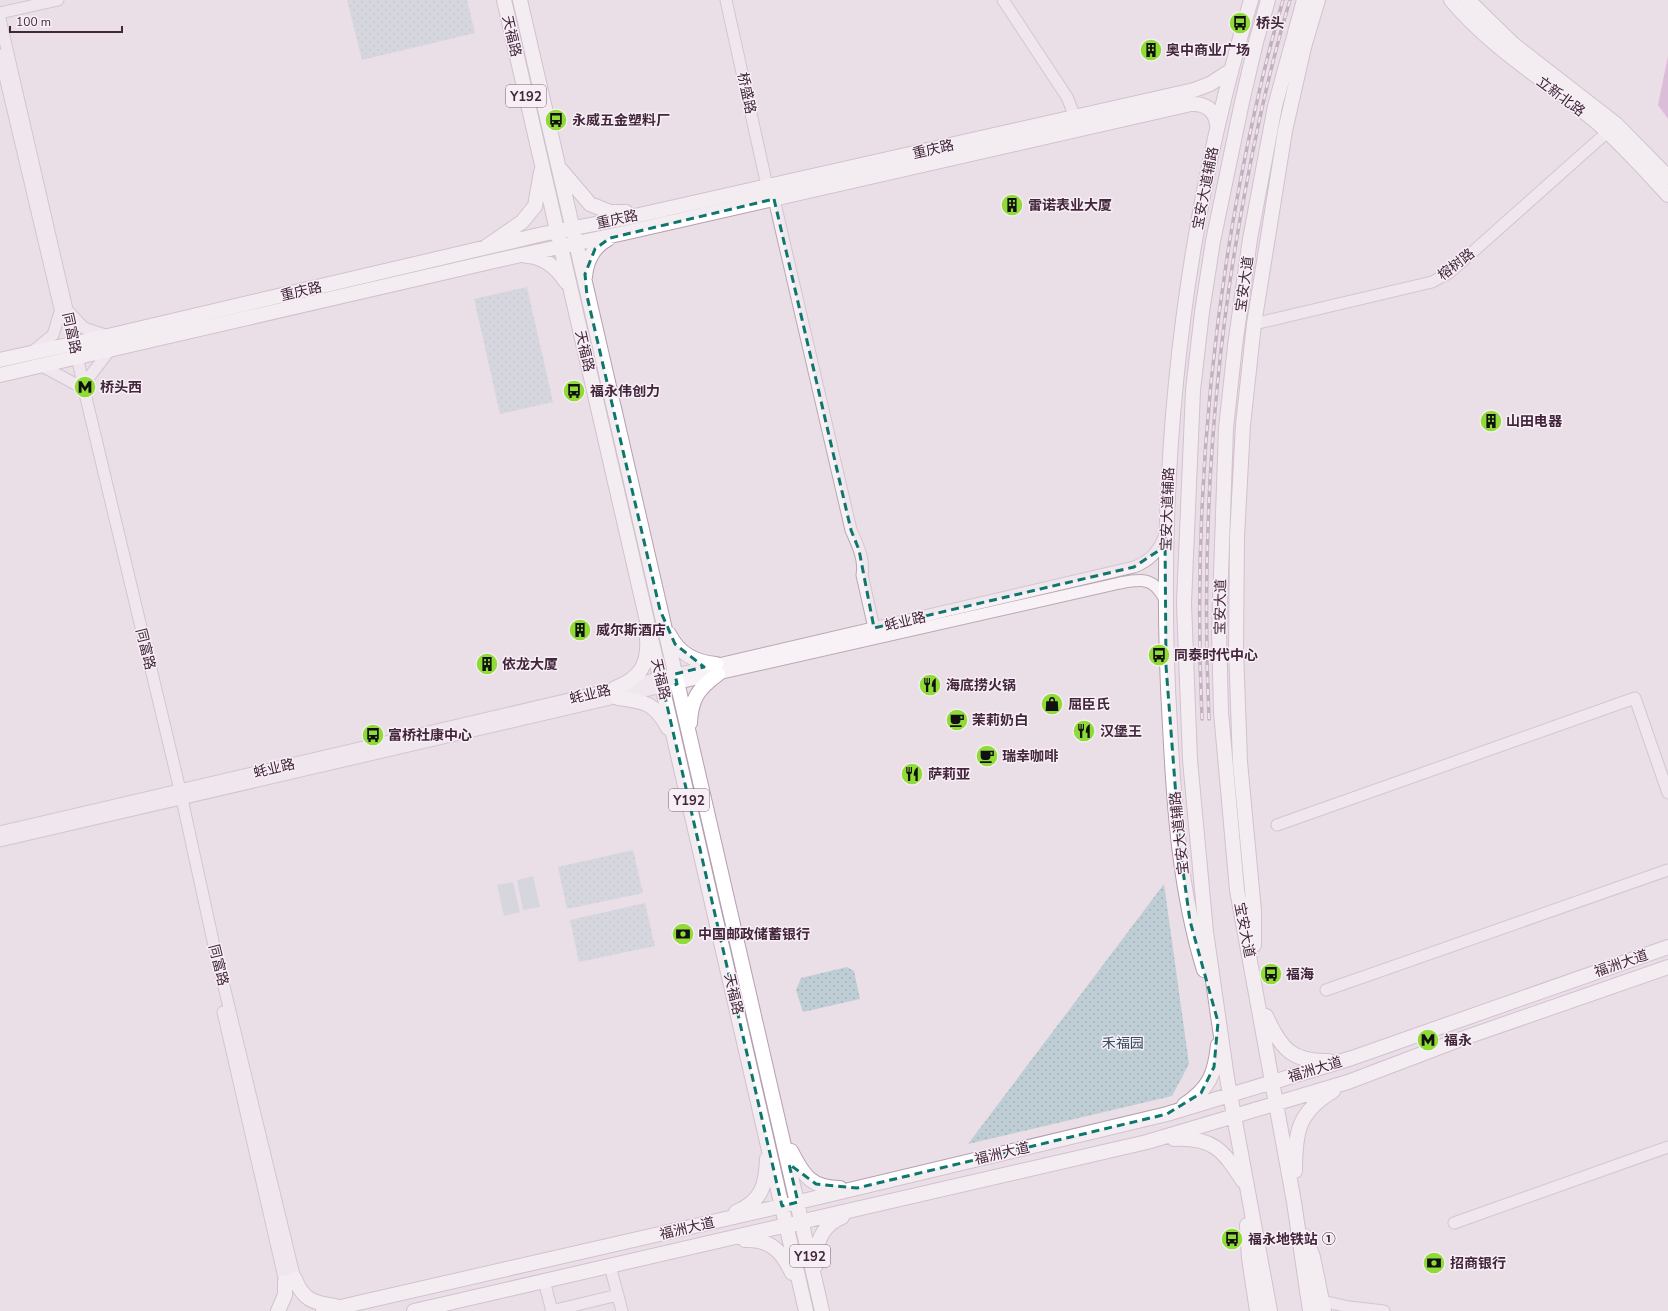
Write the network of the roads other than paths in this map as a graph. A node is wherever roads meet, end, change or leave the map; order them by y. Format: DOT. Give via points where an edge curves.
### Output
graph roads {
  1 [pos="58,0"];
  2 [pos="504,0"];
  3 [pos="520,0"];
  4 [pos="726,0"];
  5 [pos="1003,0"];
  6 [pos="1251,0"];
  7 [pos="1268,0"];
  8 [pos="1304,0"];
  9 [pos="1318,0"];
  10 [pos="1451,0"];
  11 [pos="1468,0"];
  12 [pos="0,13"];
  13 [pos="0,19"];
  14 [pos="0,55"];
  15 [pos="1230,71"];
  16 [pos="1135,110"];
  17 [pos="1075,117"];
  18 [pos="1217,124"];
  19 [pos="1612,128"];
  20 [pos="542,164"];
  21 [pos="558,167"];
  22 [pos="1668,177"];
  23 [pos="767,186"];
  24 [pos="1668,195"];
  25 [pos="774,199"];
  26 [pos="647,213"];
  27 [pos="573,228"];
  28 [pos="556,231"];
  29 [pos="624,234"];
  30 [pos="577,244"];
  31 [pos="484,248"];
  32 [pos="560,248"];
  33 [pos="522,256"];
  34 [pos="585,284"];
  35 [pos="570,289"];
  36 [pos="64,311"];
  37 [pos="1254,324"];
  38 [pos="72,343"];
  39 [pos="109,343"];
  40 [pos="31,353"];
  41 [pos="75,359"];
  42 [pos="0,360"];
  43 [pos="42,366"];
  44 [pos="0,375"];
  45 [pos="81,385"];
  46 [pos="1193,390"];
  47 [pos="1169,460"];
  48 [pos="1165,535"];
  49 [pos="1164,598"];
  50 [pos="660,610"];
  51 [pos="646,615"];
  52 [pos="874,628"];
  53 [pos="717,669"];
  54 [pos="676,679"];
  55 [pos="662,682"];
  56 [pos="616,693"];
  57 [pos="691,744"];
  58 [pos="676,745"];
  59 [pos="1668,793"];
  60 [pos="178,795"];
  61 [pos="1276,825"];
  62 [pos="0,832"];
  63 [pos="0,841"];
  64 [pos="1668,870"];
  65 [pos="1668,947"];
  66 [pos="1668,967"];
  67 [pos="1255,984"];
  68 [pos="1326,990"];
  69 [pos="1218,1022"];
  70 [pos="1352,1058"];
  71 [pos="1273,1082"];
  72 [pos="1348,1082"];
  73 [pos="1230,1095"];
  74 [pos="1276,1104"];
  75 [pos="1166,1114"];
  76 [pos="1234,1116"];
  77 [pos="1132,1122"];
  78 [pos="782,1135"];
  79 [pos="1142,1143"];
  80 [pos="768,1145"];
  81 [pos="1668,1148"];
  82 [pos="1246,1186"];
  83 [pos="857,1188"];
  84 [pos="798,1202"];
  85 [pos="1294,1202"];
  86 [pos="782,1206"];
  87 [pos="864,1208"];
  88 [pos="715,1221"];
  89 [pos="802,1222"];
  90 [pos="1454,1223"];
  91 [pos="787,1226"];
  92 [pos="718,1241"];
  93 [pos="610,1266"];
  94 [pos="290,1281"];
  95 [pos="544,1281"];
  96 [pos="818,1292"];
  97 [pos="802,1294"];
  98 [pos="618,1295"];
  99 [pos="1323,1306"];
  100 [pos="340,1307"];
  101 [pos="1344,1309"];
  102 [pos="278,1311"];
  103 [pos="323,1311"];
  104 [pos="414,1311"];
  105 [pos="552,1311"];
  106 [pos="622,1311"];
  107 [pos="806,1311"];
  108 [pos="822,1311"];
  109 [pos="1257,1311"];
  110 [pos="1270,1311"];
  111 [pos="1310,1311"];
  112 [pos="1384,1311"];
  1 -- 12 [label="street"];
  2 -- 20 [label="main road, 天福路 / Y192"];
  3 -- 21 [label="main road, 天福路 / Y192"];
  4 -- 23 [label="street, 桥盛路"];
  5 -- 17 [label="street" via="1067,97"];
  6 -- 15 [label="main road, 宝安大道辅路"];
  7 -- 46 [label="main road" via="1242,102 1213,241"];
  8 -- 67 [label="main road, 宝安大道" via="1275,106 1250,239 1229,398 1223,483 1219,632 1221,712 1237,890"];
  9 -- 37 [label="main road" via="1304,47 1285,132"];
  10 -- 19 [label="main road, 立新北路" via="1475,27 1502,51 1565,98"];
  11 -- 19 [label="main road, 立新北路" via="1513,44"];
  13 -- 36 [label="street, 同富路"];
  14 -- 36 [label="street, 同富路"];
  15 -- 16 [label="main road, 重庆路" via="1201,88"];
  15 -- 18 [label="main road, 宝安大道辅路"];
  16 -- 17 [label="main road, 重庆路"];
  16 -- 18 [label="main road, 重庆路" via="1197,104 1210,109"];
  16 -- 25 [label="main road, 重庆路"];
  17 -- 23 [label="main road, 重庆路"];
  18 -- 47 [label="main road, 宝安大道辅路" via="1201,202 1184,311 1174,387"];
  19 -- 22 [label="main road, 立新北路"];
  19 -- 24 [label="main road, 立新北路"];
  19 -- 37 [label="street, 榕树路" via="1449,273 1432,282"];
  20 -- 28 [label="main road, 天福路 / Y192"];
  20 -- 31 [label="main road" via="535,206 522,222"];
  21 -- 26 [label="main road" via="590,204 610,212"];
  21 -- 27 [label="main road, 天福路 / Y192"];
  23 -- 26 [label="main road, 重庆路"];
  25 -- 29 [label="main road, 重庆路"];
  25 -- 52 [label="street" via="851,530 860,550 862,575"];
  26 -- 27 [label="main road, 重庆路"];
  27 -- 28 [label="main road, 重庆路"];
  27 -- 30 [label="main road, 天福路 / Y192"];
  28 -- 31 [label="main road, 重庆路"];
  28 -- 32 [label="main road, 天福路 / Y192"];
  29 -- 30 [label="main road, 重庆路"];
  29 -- 34 [label="main road" via="602,242 595,249 588,263"];
  30 -- 32 [label="main road, 重庆路"];
  30 -- 34 [label="main road, 天福路 / Y192"];
  31 -- 39 [label="main road, 重庆路"];
  32 -- 33 [label="main road, 重庆路"];
  32 -- 35 [label="main road, 天福路 / Y192"];
  33 -- 35 [label="main road, Y192" via="544,259 561,274"];
  33 -- 39 [label="main road, 重庆路"];
  34 -- 50 [label="main road, 天福路 / Y192"];
  35 -- 51 [label="main road, 天福路 / Y192"];
  36 -- 38 [label="street, 同富路"];
  36 -- 39 [label="street" via="84,328"];
  36 -- 40 [label="street" via="53,336"];
  37 -- 67 [label="main road" via="1247,374 1239,484 1236,650 1240,762 1254,911"];
  38 -- 39 [label="main road, 重庆路"];
  38 -- 40 [label="main road, 重庆路"];
  38 -- 41 [label="street, 同富路"];
  39 -- 41 [label="main road, 重庆路"];
  39 -- 45 [label="street"];
  40 -- 42 [label="main road, 重庆路"];
  41 -- 43 [label="main road, 重庆路"];
  41 -- 45 [label="street, 同富路"];
  43 -- 44 [label="main road, 重庆路"];
  43 -- 45 [label="street"];
  45 -- 60 [label="street, 同富路"];
  46 -- 47 [label="main road"];
  46 -- 69 [label="main road" via="1185,550 1185,656 1195,824"];
  47 -- 48 [label="main road, 宝安大道辅路"];
  48 -- 49 [label="main road, 宝安大道辅路"];
  48 -- 52 [label="street, 蚝业路" via="1158,551 1150,559 1134,567"];
  49 -- 53 [label="street, 蚝业路" via="1157,586 1149,581 1132,580"];
  49 -- 69 [label="main road, 宝安大道辅路" via="1171,748 1180,849 1193,932"];
  50 -- 53 [label="main road" via="670,635 683,652"];
  50 -- 54 [label="main road, 天福路 / Y192"];
  51 -- 55 [label="main road, 天福路 / Y192"];
  51 -- 56 [label="main road" via="648,646 640,673"];
  52 -- 53 [label="street, 蚝业路"];
  53 -- 54 [label="street, 蚝业路"];
  53 -- 57 [label="main road" via="698,692 691,707"];
  54 -- 55 [label="street, 蚝业路"];
  54 -- 57 [label="main road, 天福路 / Y192"];
  55 -- 56 [label="street, 蚝业路"];
  55 -- 58 [label="main road, 天福路 / Y192"];
  56 -- 58 [label="main road" via="653,706 662,716"];
  56 -- 60 [label="street, 蚝业路"];
  57 -- 78 [label="main road, 天福路 / Y192"];
  58 -- 80 [label="main road, 天福路 / Y192"];
  59 -- 61 [label="street" via="1635,698"];
  60 -- 62 [label="street, 蚝业路"];
  60 -- 63 [label="street, 蚝业路"];
  60 -- 94 [label="street, 同富路"];
  64 -- 68 [label="street"];
  65 -- 70 [label="main road, 福洲大道"];
  66 -- 72 [label="main road, 福洲大道" via="1464,1038"];
  67 -- 70 [label="main road" via="1274,1032 1289,1052 1306,1060"];
  67 -- 71 [label="main road, 宝安大道"];
  69 -- 73 [label="main road"];
  69 -- 75 [label="main road" via="1217,1054 1209,1082 1192,1100"];
  70 -- 71 [label="main road, 福洲大道"];
  71 -- 73 [label="main road, 福洲大道"];
  71 -- 74 [label="main road, 宝安大道"];
  72 -- 74 [label="main road, 福洲大道"];
  72 -- 85 [label="main road" via="1316,1102 1301,1121 1295,1152"];
  73 -- 75 [label="main road, 福洲大道"];
  73 -- 76 [label="main road"];
  74 -- 76 [label="main road, 福洲大道"];
  74 -- 85 [label="main road, 宝安大道"];
  75 -- 77 [label="main road, 福洲大道"];
  76 -- 79 [label="main road, 福洲大道"];
  76 -- 82 [label="main road"];
  77 -- 79 [label="main road"];
  77 -- 83 [label="main road, 福洲大道"];
  78 -- 83 [label="main road" via="806,1177 816,1184 831,1188"];
  78 -- 84 [label="main road, 天福路 / Y192"];
  79 -- 82 [label="main road" via="1188,1138 1209,1143 1227,1157"];
  79 -- 87 [label="main road, 福洲大道"];
  80 -- 86 [label="main road, 天福路 / Y192"];
  80 -- 88 [label="main road" via="765,1184 760,1194 752,1204"];
  81 -- 90 [label="street"];
  82 -- 109 [label="main road" via="1247,1238"];
  82 -- 110 [label="main road"];
  83 -- 84 [label="main road, 福洲大道"];
  84 -- 86 [label="main road, 福洲大道"];
  84 -- 89 [label="main road, 天福路 / Y192"];
  85 -- 99 [label="main road" via="1313,1257"];
  85 -- 111 [label="main road, 宝安大道"];
  86 -- 88 [label="main road, 福洲大道"];
  86 -- 91 [label="main road, 天福路 / Y192"];
  87 -- 89 [label="main road, 福洲大道"];
  87 -- 96 [label="main road" via="840,1218 822,1233 816,1262"];
  88 -- 100 [label="main road, 福洲大道"];
  89 -- 91 [label="main road, 福洲大道"];
  89 -- 96 [label="main road, 天福路 / Y192"];
  91 -- 92 [label="main road, 福洲大道"];
  91 -- 97 [label="main road, 天福路 / Y192"];
  92 -- 93 [label="main road, 福洲大道"];
  92 -- 97 [label="main road" via="752,1240 775,1247 784,1257"];
  93 -- 95 [label="main road, 福洲大道"];
  93 -- 98 [label="street"];
  94 -- 100 [label="main road" via="314,1303"];
  94 -- 102 [label="main road"];
  95 -- 104 [label="main road, 福洲大道"];
  95 -- 105 [label="street"];
  96 -- 108 [label="main road, 天福路 / Y192"];
  97 -- 107 [label="main road, 天福路 / Y192"];
  98 -- 105 [label="street"];
  98 -- 106 [label="street"];
  99 -- 101 [label="street"];
  100 -- 103 [label="main road, 福洲大道"];
  101 -- 112 [label="street"];
}
